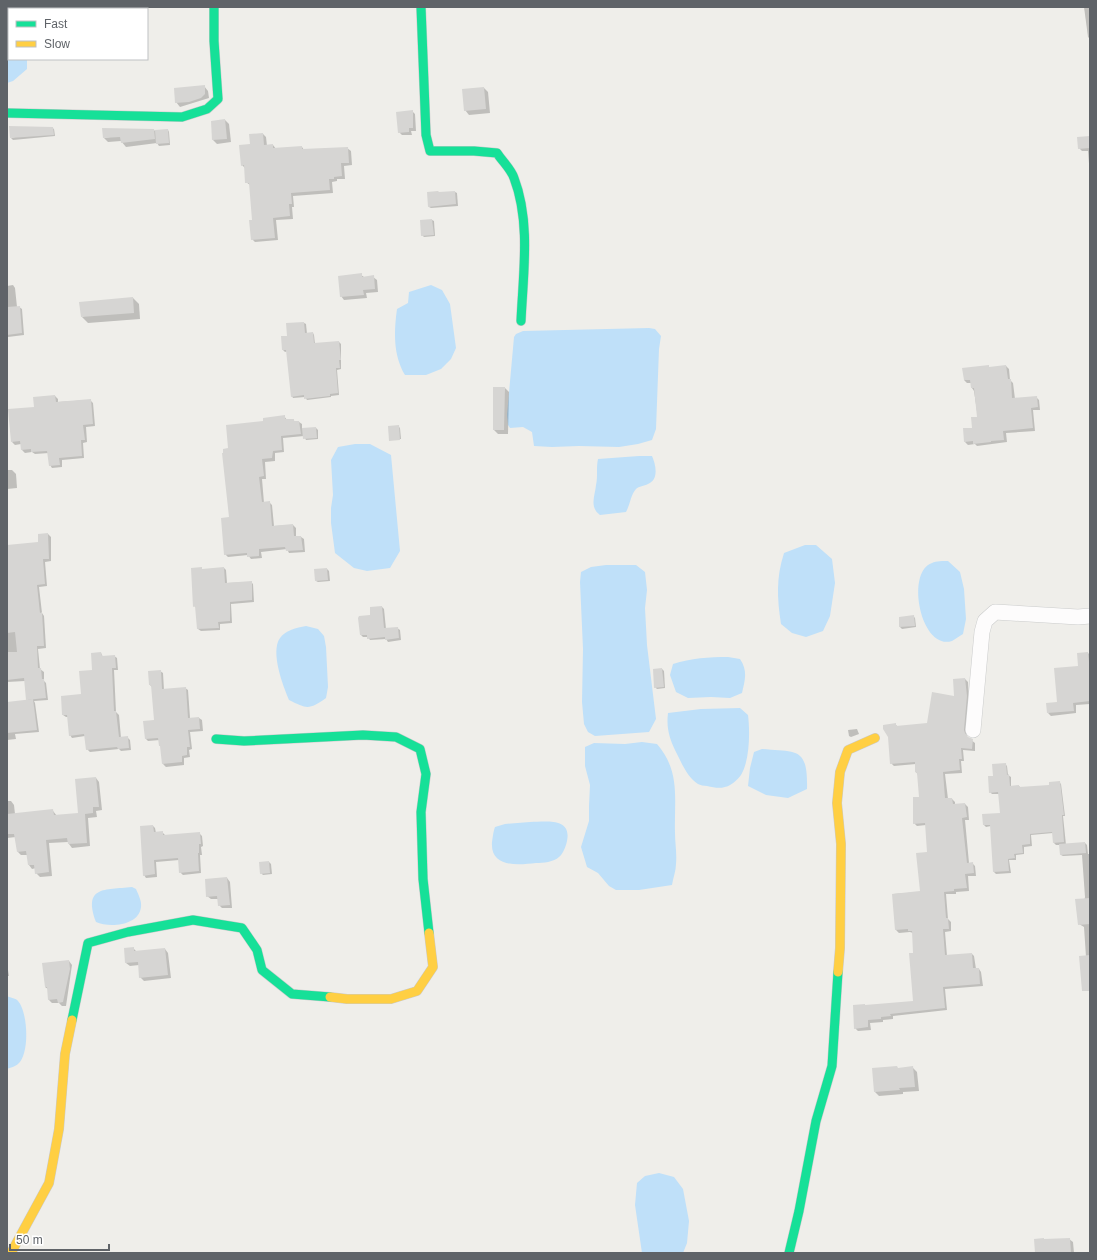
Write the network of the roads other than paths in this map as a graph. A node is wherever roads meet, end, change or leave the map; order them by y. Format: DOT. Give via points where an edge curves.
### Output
graph roads {
  1 [pos="214,7"];
  2 [pos="421,7"];
  3 [pos="7,113"];
  4 [pos="521,321"];
  5 [pos="1090,616"];
  6 [pos="973,730"];
  7 [pos="875,738"];
  8 [pos="216,739"];
  9 [pos="11,1253"];
  10 [pos="789,1253"];
  1 -- 3 [label="street" via="218,99 207,109 182,116"];
  2 -- 4 [label="street" via="426,135 430,151 497,153 514,177 523,212"];
  5 -- 6 [label="street" via="995,612 985,621"];
  7 -- 10 [label="street" via="848,750 840,772 837,803 841,844 840,948 832,1066 816,1121"];
  8 -- 9 [label="street" via="244,741 363,735 396,737 420,749 426,774 421,812 423,879 433,967 417,991 391,999 347,999 292,994 262,970 256,950 242,928 193,920 128,932 88,943 66,1054 59,1129 49,1183"];
}
